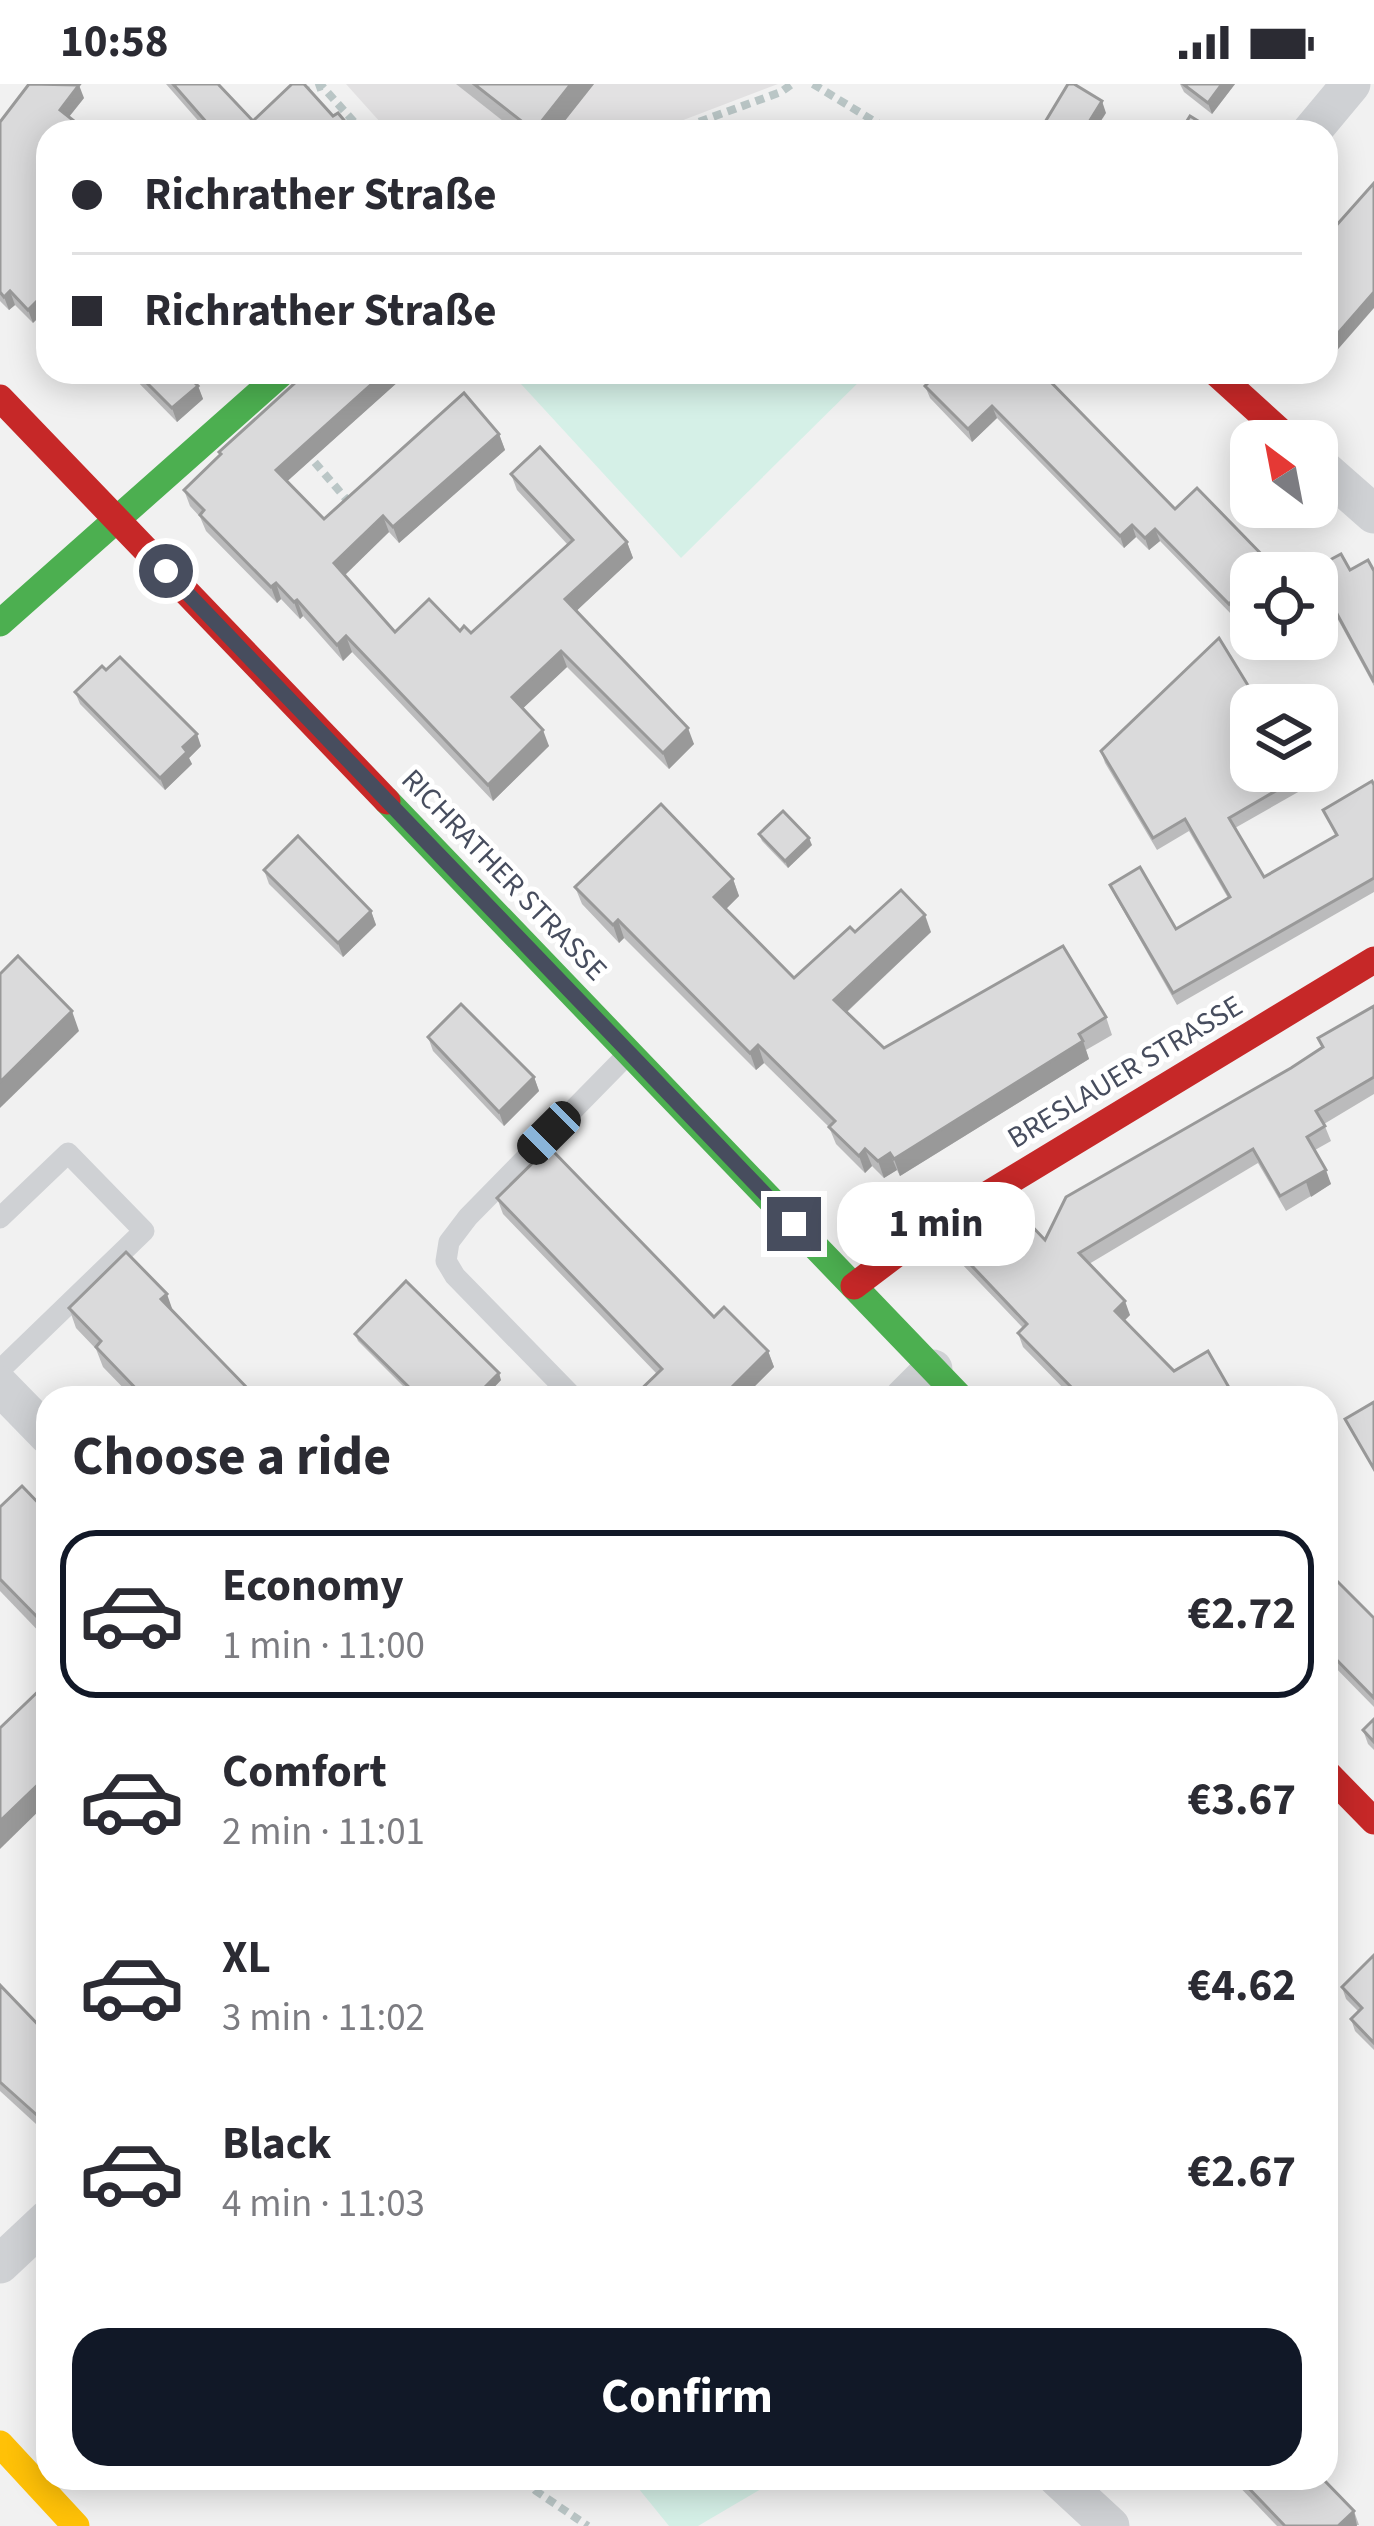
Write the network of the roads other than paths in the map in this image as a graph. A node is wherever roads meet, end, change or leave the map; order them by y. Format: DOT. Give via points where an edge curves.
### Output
graph roads {
  1 [pos="1351,84"];
  2 [pos="1321,120"];
  3 [pos="270,384"];
  4 [pos="1228,384"];
  5 [pos="0,398"];
  6 [pos="1269,420"];
  7 [pos="1338,482"];
  8 [pos="1374,514"];
  9 [pos="117,520"];
  10 [pos="0,623"];
  11 [pos="1374,960"];
  12 [pos="629,1053"];
  13 [pos="0,1218"];
  14 [pos="854,1286"];
  15 [pos="0,1370"];
  16 [pos="933,1370"];
  17 [pos="0,1386"];
  18 [pos="562,1386"];
  19 [pos="916,1386"];
  20 [pos="949,1386"];
  21 [pos="36,1423"];
  22 [pos="1338,1784"];
  23 [pos="1374,1821"];
  24 [pos="36,2230"];
  25 [pos="0,2264"];
  26 [pos="0,2444"];
  27 [pos="36,2483"];
  28 [pos="43,2490"];
  29 [pos="1071,2490"];
  30 [pos="76,2526"];
  31 [pos="1110,2526"];
  1 -- 2 [label="street"];
  3 -- 9 [label="street"];
  4 -- 6 [label="street"];
  5 -- 9 [label="street, RICHRATHER STRASSE"];
  7 -- 8 [label="street"];
  9 -- 10 [label="street"];
  9 -- 12 [label="street, RICHRATHER STRASSE"];
  11 -- 14 [label="street, BRESLAUER STRASSE" via="924,1233"];
  12 -- 14 [label="street, RICHRATHER STRASSE"];
  12 -- 18 [label="lane" via="449,1242 446,1261 455,1276"];
  13 -- 15 [label="lane" via="68,1154 144,1232"];
  14 -- 16 [label="street, RICHRATHER STRASSE"];
  16 -- 19 [label="street"];
  16 -- 20 [label="street, RICHRATHER STRASSE"];
  17 -- 21 [label="street"];
  22 -- 23 [label="street"];
  24 -- 25 [label="street"];
  26 -- 27 [label="street"];
  28 -- 30 [label="street"];
  29 -- 31 [label="street"];
}
